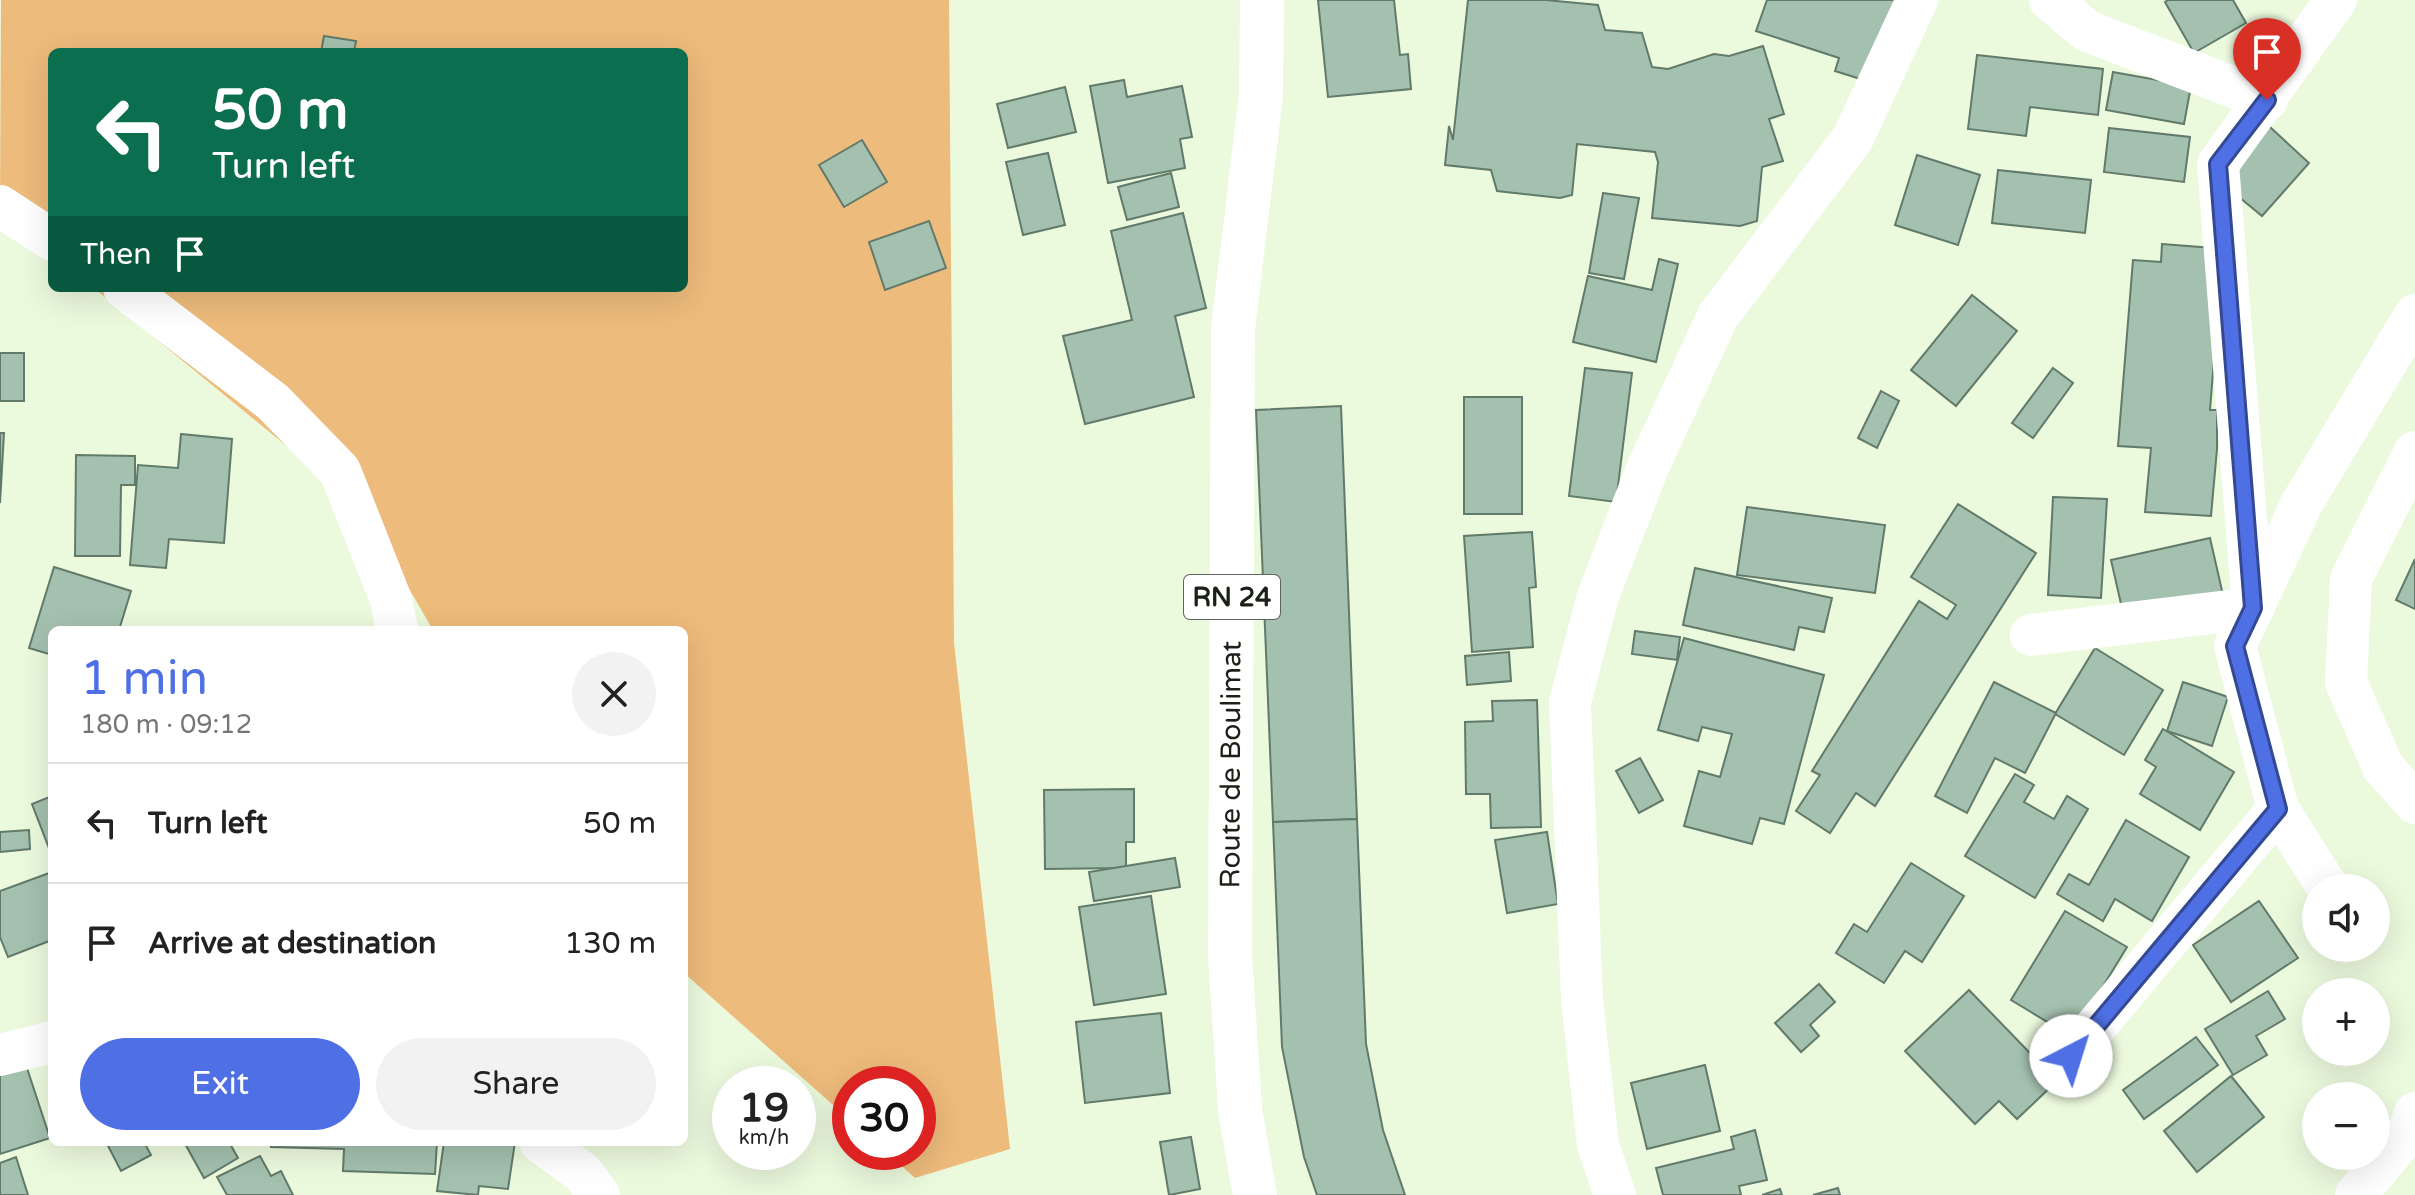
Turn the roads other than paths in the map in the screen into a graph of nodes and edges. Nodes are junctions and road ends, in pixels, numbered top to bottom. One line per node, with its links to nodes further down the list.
1 (1262, 0): 23 (main road, Route de Boulimat / RN 24)
2 (1917, 0): 24 (street)
3 (2050, 0): 5 (street)
4 (2336, 0): 5 (street)
5 (2267, 100): 11 (street)
6 (0, 206): 7 (street)
7 (48, 237)
8 (129, 292): 12 (street)
9 (2415, 315): 11 (street)
10 (2415, 452): 14 (street)
11 (2253, 608): 13 (street); 15 (street)
12 (396, 626)
13 (2031, 635)
14 (2415, 803)
15 (2278, 809): 16 (street); 19 (street)
16 (2319, 874)
17 (48, 1043): 18 (street)
18 (0, 1055)
19 (2071, 1056)
20 (2415, 1113): 25 (street)
21 (544, 1146): 22 (street)
22 (587, 1188)
23 (1255, 1195)
24 (1615, 1195)
25 (2356, 1195)

